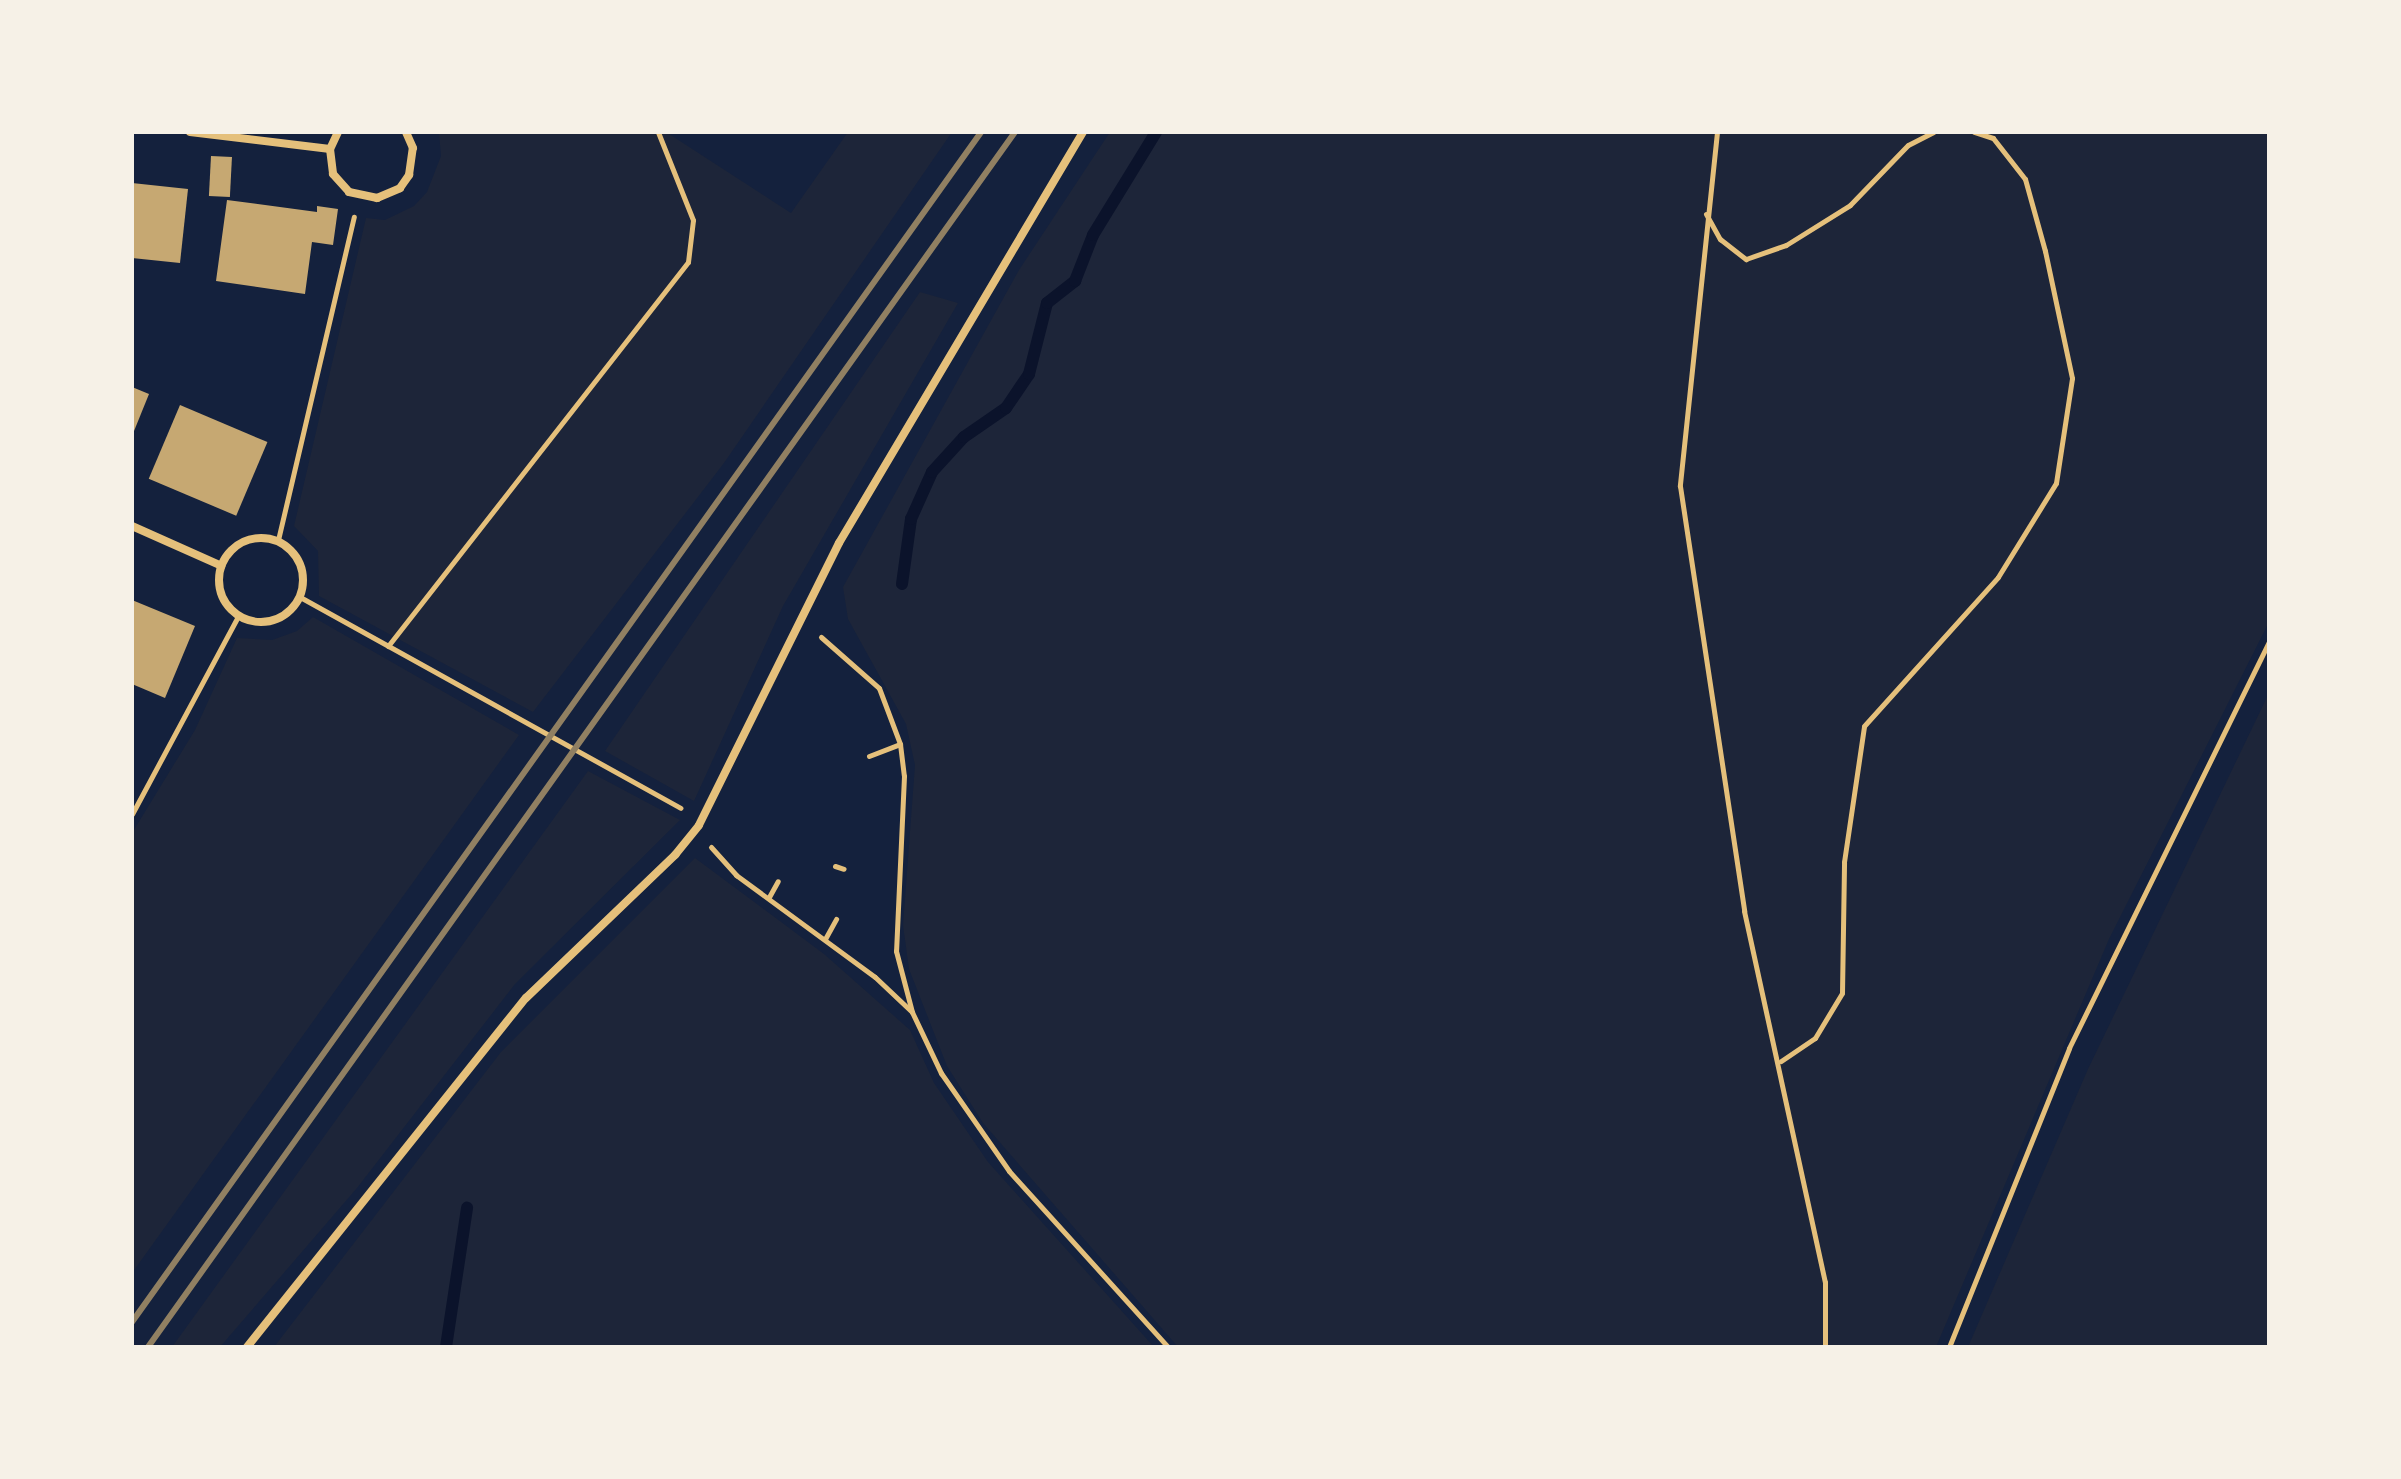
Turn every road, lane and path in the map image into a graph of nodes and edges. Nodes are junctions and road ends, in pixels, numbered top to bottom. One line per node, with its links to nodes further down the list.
1 (190, 132): 9 (street)
2 (338, 132): 9 (street)
3 (406, 132): 10 (street)
4 (658, 132): 19 (path)
5 (1083, 132): 17 (street)
6 (1717, 132): 11 (path)
7 (1933, 132): 11 (path)
8 (1974, 132): 32 (path)
9 (330, 149): 10 (street)
10 (359, 196): 13 (path)
11 (1706, 214): 32 (path)
12 (132, 526): 14 (street)
13 (278, 540): 14 (street); 15 (street)
14 (222, 566): 16 (street)
15 (300, 597): 16 (street); 19 (path)
16 (238, 616): 23 (path)
17 (801, 623): 20 (path); 24 (street)
18 (2269, 641): 38 (path)
19 (388, 646): 22 (path)
20 (900, 744): 21 (path); 31 (path)
21 (869, 756)
22 (666, 799)
23 (132, 814)
24 (699, 825): 28 (path); 33 (street)
25 (835, 866): 26 (path)
26 (844, 869)
27 (778, 881): 28 (path)
28 (769, 897): 30 (path)
29 (836, 919): 30 (path)
30 (825, 939): 31 (path)
31 (912, 1012): 34 (path)
32 (1781, 1061): 37 (path)
33 (247, 1347)
34 (1168, 1347)
35 (1646, 1347): 36 (path)
36 (1687, 1347)
37 (1825, 1347)
38 (1949, 1347)

